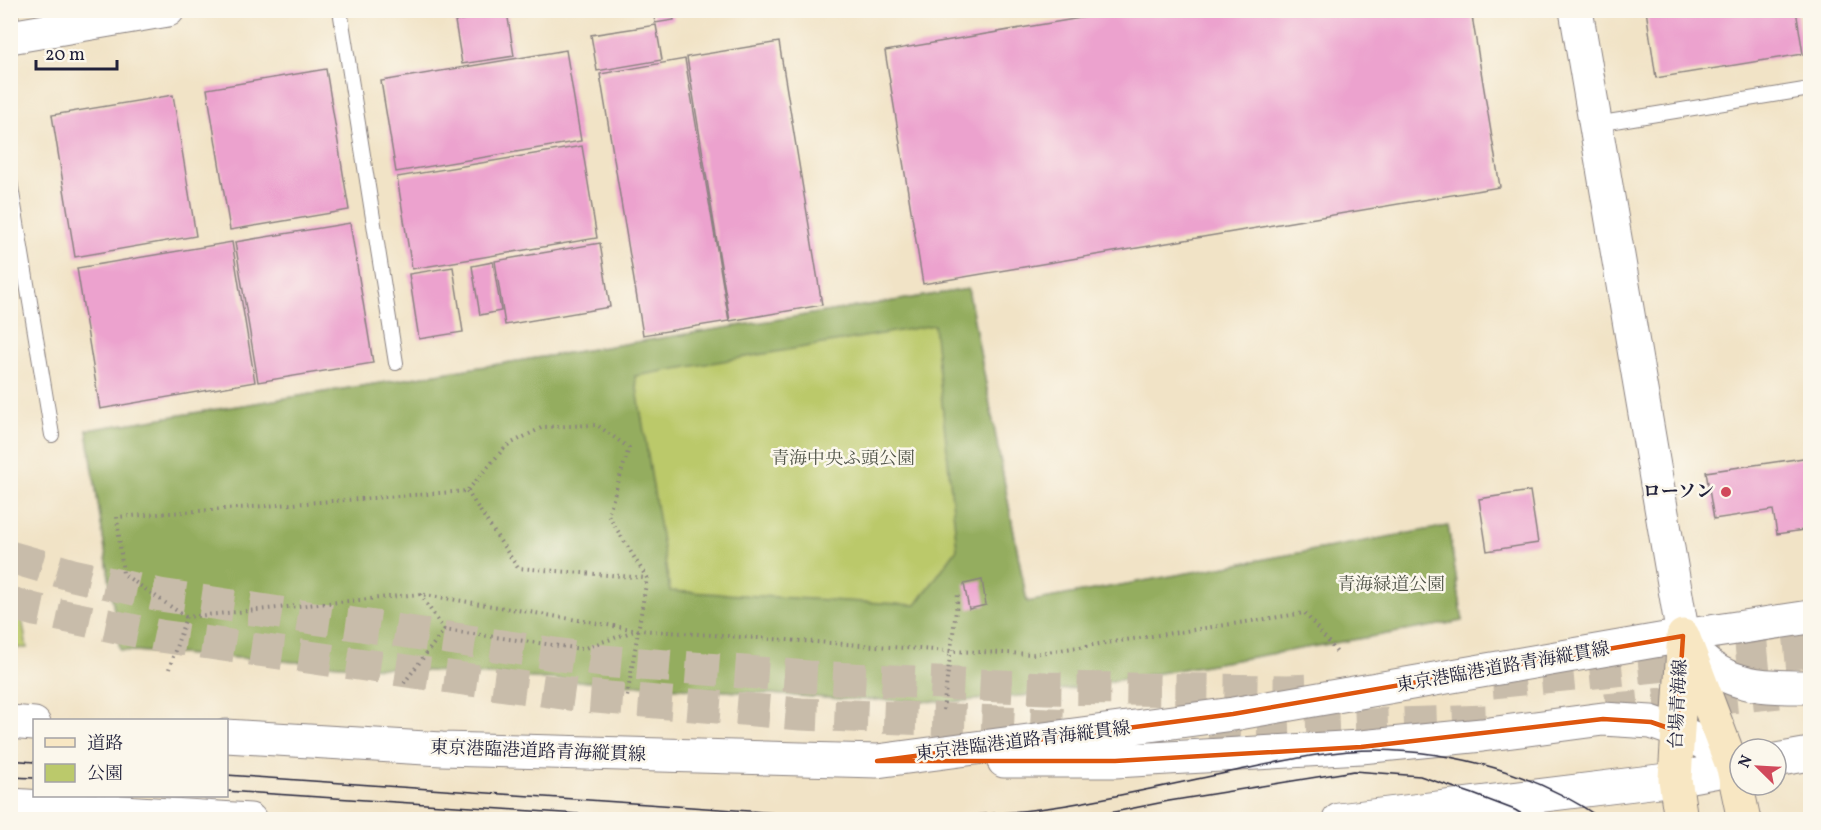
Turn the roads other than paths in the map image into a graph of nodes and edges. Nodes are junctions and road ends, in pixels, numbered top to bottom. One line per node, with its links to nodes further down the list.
1 (168, 10): 4 (street)
2 (340, 10): 8 (lane)
3 (1576, 10): 6 (street)
4 (12, 29)
5 (1810, 89): 6 (lane)
6 (1596, 124): 11 (street)
7 (10, 181): 9 (lane)
8 (396, 363)
9 (52, 435)
10 (1810, 616): 11 (street, 東京港臨港道路青海縦貫線)
11 (1683, 636): 12 (street); 15 (main road, 台場青海線); 17 (main road, 台場青海線); 20 (street, 東京港臨港道路青海縦貫線)
12 (1810, 687)
13 (10, 722): 14 (street)
14 (33, 724)
15 (1677, 731): 20 (street); 21 (street); 23 (main road, 台場青海線)
16 (228, 736): 20 (street, 東京港臨港道路青海縦貫線)
17 (1728, 747)
18 (1810, 754): 19 (street)
19 (1788, 758)
20 (876, 761)
21 (1728, 761)
22 (1728, 769): 23 (street)
23 (1675, 779): 28 (street); 29 (main road, 台場青海線)
24 (1741, 797): 30 (main road, 台場青海線)
25 (10, 805): 26 (street)
26 (155, 816): 27 (street)
27 (250, 819)
28 (1339, 819)
29 (1681, 819)
30 (1744, 819)

